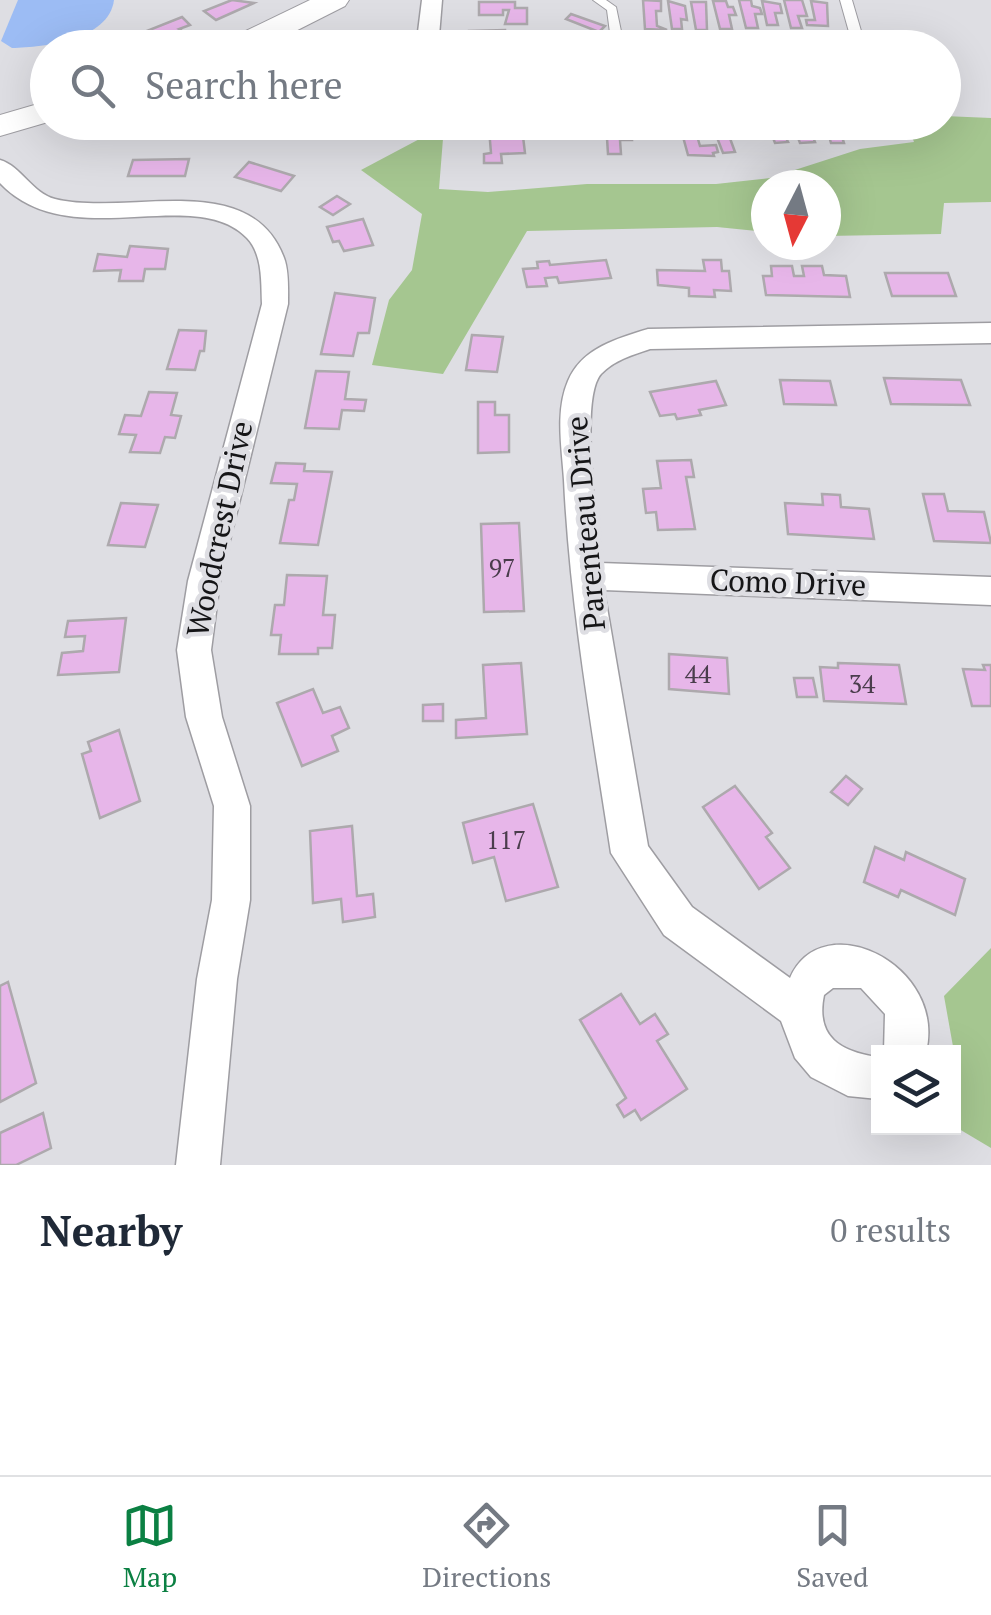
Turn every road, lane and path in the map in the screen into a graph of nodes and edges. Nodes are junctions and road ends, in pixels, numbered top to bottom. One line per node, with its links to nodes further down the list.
1 (334, 0): 5 (main road)
2 (432, 0): 6 (street)
3 (599, 0): 7 (lane)
4 (846, 0): 8 (lane)
5 (273, 30)
6 (430, 30)
7 (616, 30)
8 (855, 30)
9 (30, 117): 10 (main road)
10 (0, 126)
11 (0, 168): 18 (street, Woodcrest Drive)
12 (991, 333): 13 (street, Parenteau Drive)
13 (585, 576): 14 (street, Como Drive); 15 (street, Parenteau Drive)
14 (991, 591)
15 (800, 1010): 16 (street); 17 (street)
16 (907, 1045)
17 (871, 1078)
18 (198, 1165)

